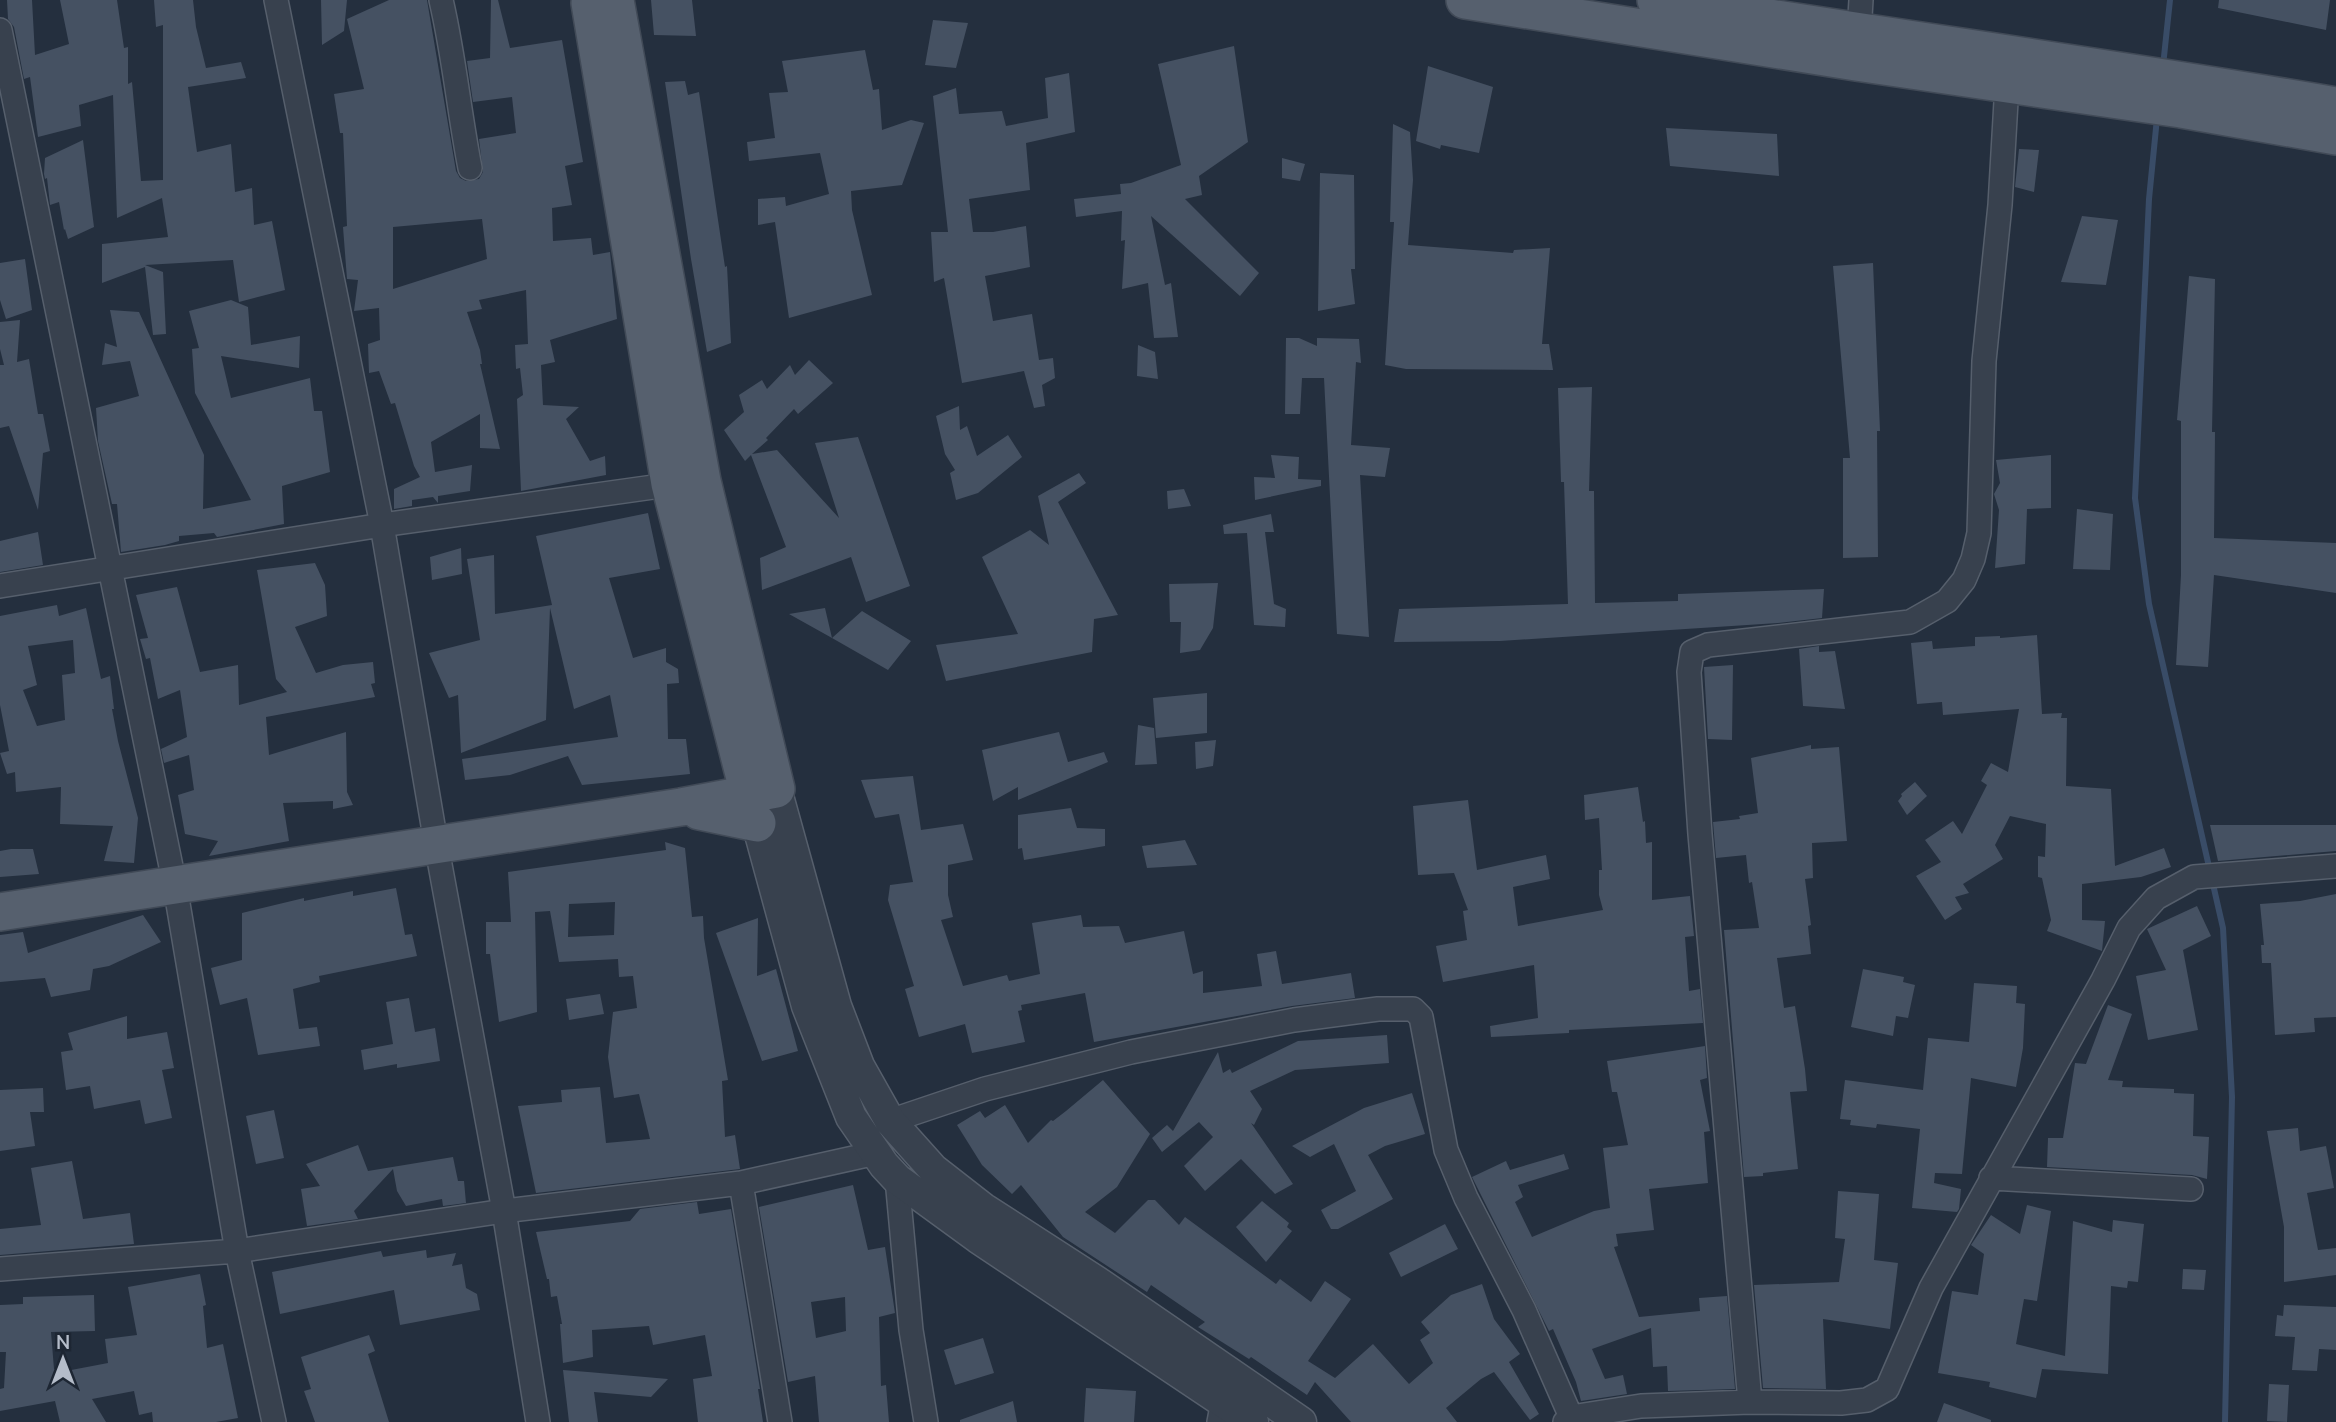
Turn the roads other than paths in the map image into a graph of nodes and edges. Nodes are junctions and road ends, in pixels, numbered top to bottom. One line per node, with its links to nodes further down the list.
1 (276, 0): 16 (street)
2 (441, 0): 14 (street)
3 (590, 0): 15 (main road)
4 (615, 0): 15 (main road)
5 (1465, 0): 9 (main road)
6 (1656, 0): 7 (main road)
7 (1860, 16): 10 (main road)
8 (0, 30): 17 (street)
9 (2007, 84): 10 (main road); 35 (street)
10 (2139, 89): 11 (main road)
11 (2184, 95): 12 (main road); 13 (main road)
12 (2336, 106)
13 (2336, 136)
14 (470, 168)
15 (686, 482): 16 (street); 19 (main road); 20 (main road)
16 (382, 525): 17 (street); 22 (street)
17 (110, 570): 18 (street); 24 (street)
18 (0, 586)
19 (739, 757): 20 (main road); 21 (main road)
20 (761, 802): 21 (main road); 26 (street); 27 (street)
21 (681, 807): 22 (main road)
22 (436, 844): 24 (main road); 32 (street)
23 (2336, 866): 28 (street)
24 (175, 886): 25 (main road); 33 (street)
25 (0, 912)
26 (890, 1121): 37 (street); 43 (street)
27 (876, 1153): 29 (street); 30 (street)
28 (1991, 1178): 31 (street); 35 (street)
29 (897, 1179): 36 (street); 41 (street)
30 (741, 1183): 32 (street); 40 (street)
31 (2191, 1189)
32 (504, 1211): 33 (street); 39 (street)
33 (237, 1251): 34 (street); 38 (street)
34 (0, 1269)
35 (1750, 1402): 37 (street)
36 (1221, 1412): 42 (street)
37 (1568, 1420)
38 (274, 1422)
39 (538, 1422)
40 (780, 1422)
41 (926, 1422)
42 (1254, 1422)
43 (1301, 1422)

